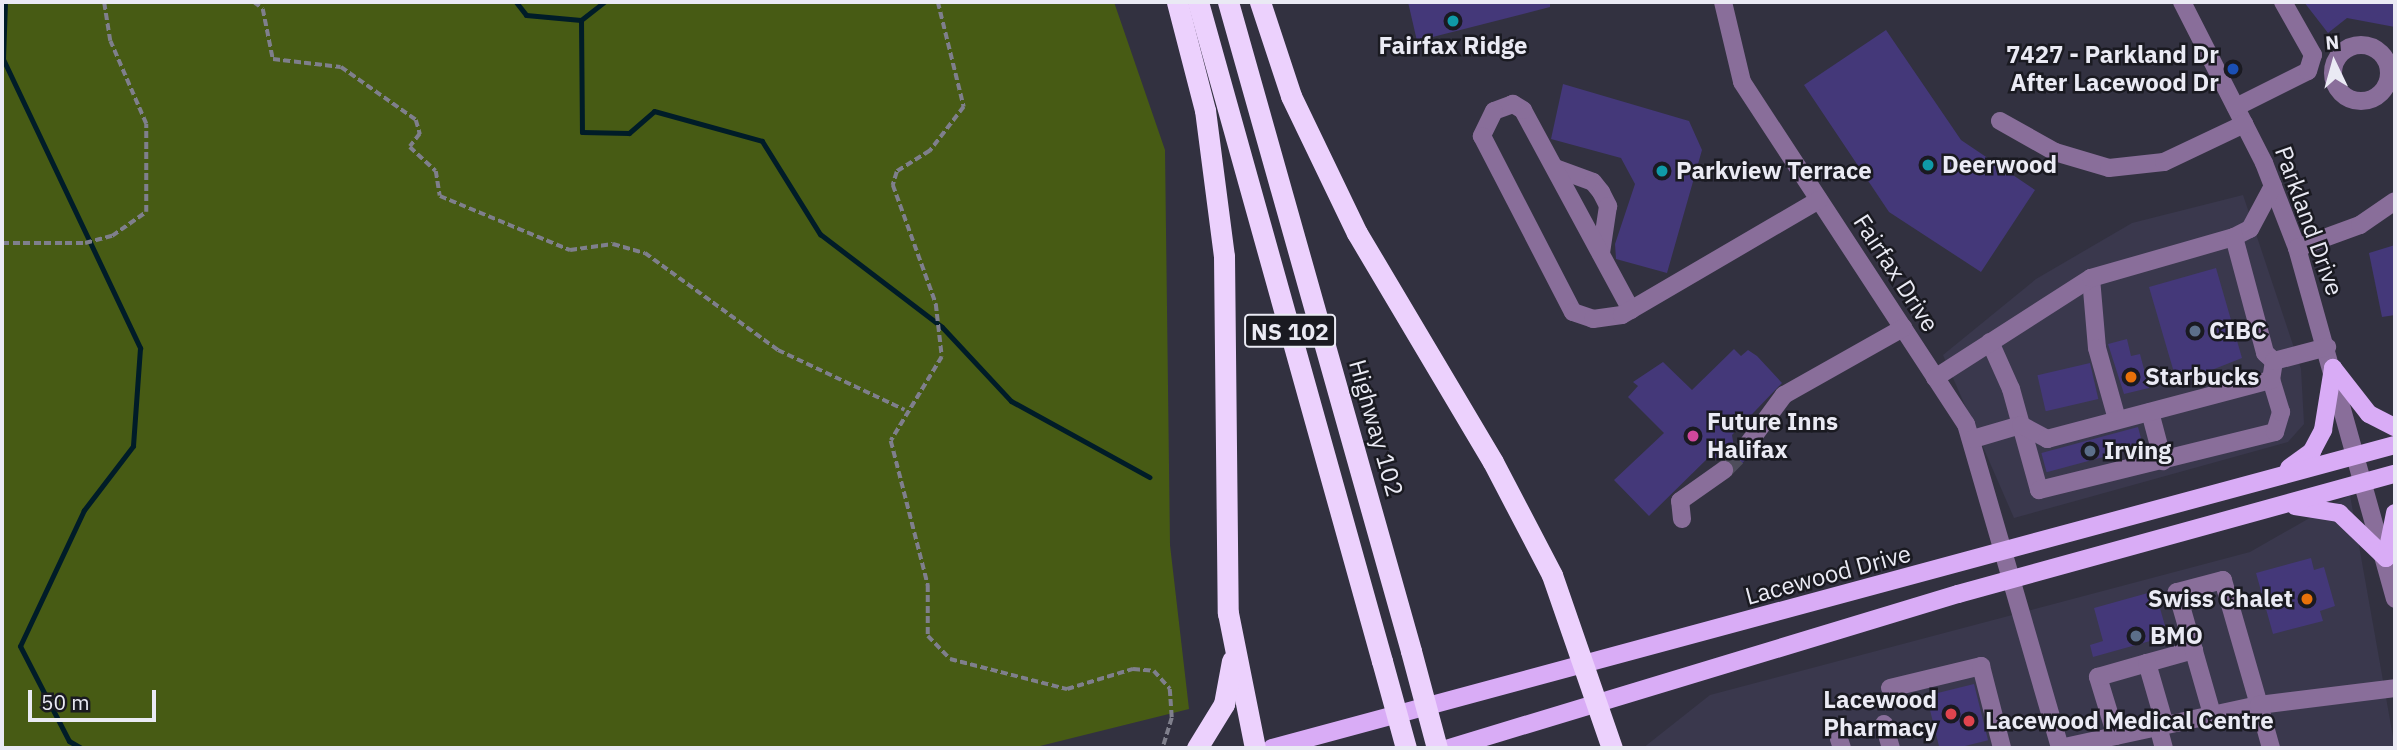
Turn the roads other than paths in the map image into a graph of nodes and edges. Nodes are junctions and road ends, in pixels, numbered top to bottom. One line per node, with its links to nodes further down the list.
1 (1177, 2): 48 (highway)
2 (1198, 2): 63 (highway, NS 102, bridge)
3 (1228, 2): 64 (highway, Highway 102 / NS 102, bridge)
4 (1260, 2): 51 (highway)
5 (1723, 2): 15 (street, Fairfax Drive)
6 (2182, 2): 10 (street, Parkland Drive)
7 (2283, 2): 8 (street)
8 (2311, 62): 9 (street); 10 (street)
9 (2333, 66)
10 (2236, 107): 12 (street, Parkland Drive)
11 (2000, 121): 12 (street)
12 (2244, 124): 14 (street, Parkland Drive)
13 (1555, 168): 19 (street); 19 (street); 21 (street)
14 (2273, 186): 17 (street); 18 (street, Parkland Drive)
15 (1819, 200): 21 (street); 22 (street, Fairfax Drive)
16 (2395, 201): 18 (street)
17 (2234, 237): 20 (street); 25 (street)
18 (2297, 248): 24 (street, Parkland Drive)
19 (1601, 253): 21 (street)
20 (2091, 278): 23 (street); 30 (street)
21 (1631, 310)
22 (1902, 328): 27 (street, Fairfax Drive); 35 (street)
23 (1990, 342): 27 (street); 31 (street)
24 (2327, 347): 25 (street); 26 (street, Parkland Drive)
25 (2274, 361): 28 (street)
26 (2333, 368): 32 (main road); 37 (street, Parkland Drive); 40 (main road)
27 (1936, 378): 33 (street, Fairfax Drive)
28 (2271, 380): 29 (street); 36 (street)
29 (2150, 412): 30 (street); 36 (street)
30 (2117, 419): 31 (street)
31 (2021, 425): 33 (street); 36 (street)
32 (2395, 427)
33 (1973, 439): 44 (street, Fairfax Drive)
34 (2395, 445): 37 (main road, Lacewood Drive)
35 (1745, 448)
36 (2164, 461)
37 (2361, 469): 39 (main road, Lacewood Drive); 40 (main road, Lacewood Drive); 41 (main road, Lacewood Drive); 45 (street, Parkland Drive)
38 (1724, 470): 43 (street)
39 (2395, 474)
40 (2276, 476): 44 (main road, Lacewood Drive)
41 (2277, 505): 45 (main road); 46 (main road, Lacewood Drive)
42 (2395, 513): 45 (main road)
43 (1682, 519)
44 (2006, 552): 46 (street, Fairfax Drive); 51 (main road, Lacewood Drive)
45 (2386, 558): 47 (street, Parkland Drive)
46 (2013, 580): 54 (main road, Lacewood Drive); 69 (street, Fairfax Drive)
47 (2395, 599)
48 (1234, 649): 60 (highway); 61 (highway)
49 (2194, 650): 50 (street); 55 (street); 56 (street)
50 (2147, 663): 58 (street); 59 (street)
51 (1586, 664): 54 (highway); 62 (main road, Lacewood Drive)
52 (1889, 688): 68 (street)
53 (2395, 688): 55 (street)
54 (1599, 704): 65 (main road, Lacewood Drive); 66 (highway)
55 (2259, 705): 56 (street); 71 (street)
56 (2212, 714): 58 (street)
57 (1884, 724): 67 (street)
58 (2162, 726): 59 (street); 70 (street)
59 (2116, 736): 69 (street)
60 (1197, 748)
61 (1255, 748)
62 (1272, 748)
63 (1406, 748)
64 (1437, 748)
65 (1449, 748)
66 (1612, 748)
67 (1891, 748)
68 (2002, 748)
69 (2060, 748)
70 (2164, 748)
71 (2271, 748)

